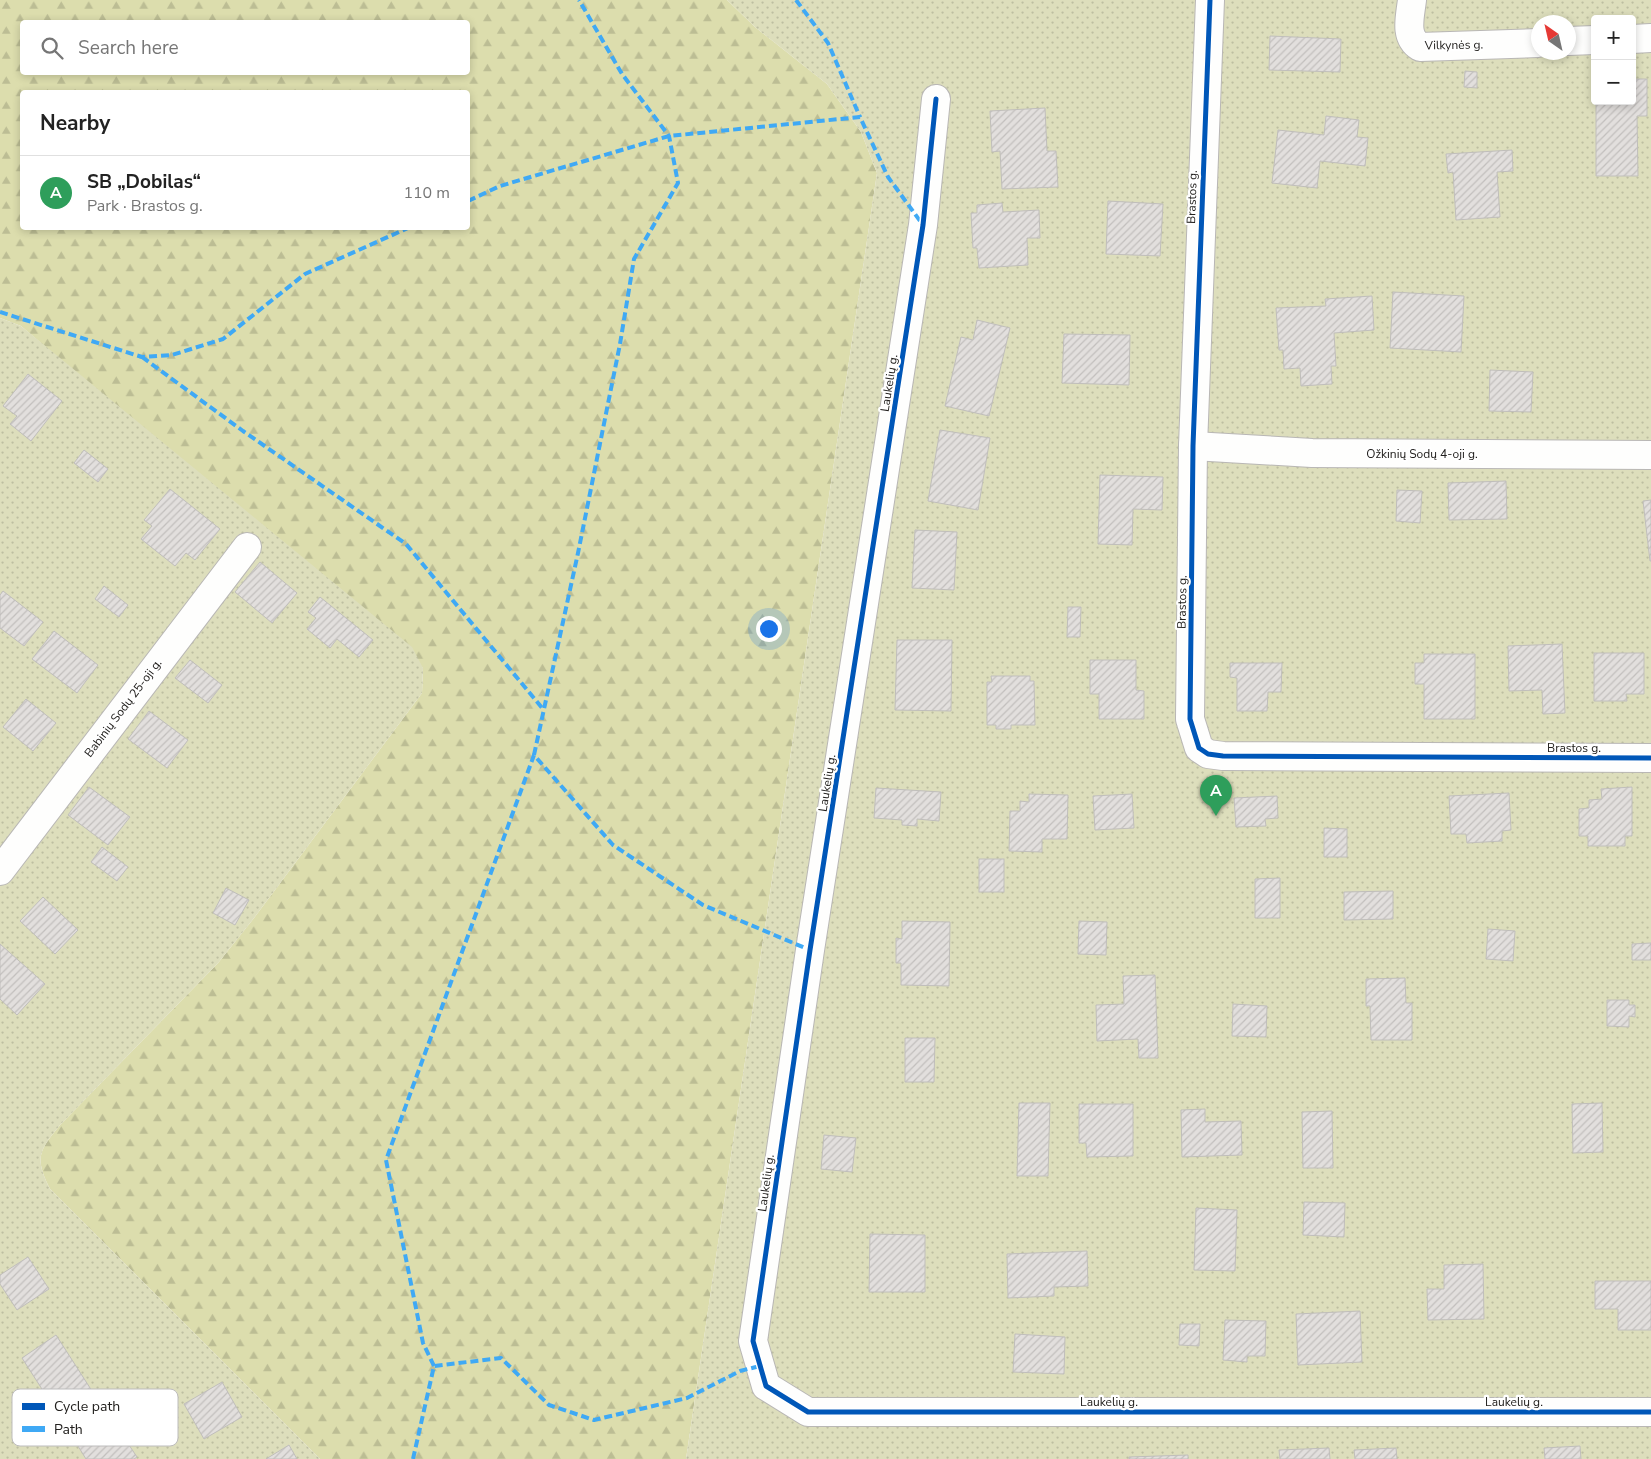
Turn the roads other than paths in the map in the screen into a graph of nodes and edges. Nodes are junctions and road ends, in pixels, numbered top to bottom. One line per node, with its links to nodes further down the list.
1 (1210, 0): 9 (street, Brastos g.)
2 (1412, 0): 7 (street, Vilkynės g.)
3 (1651, 38): 4 (street)
4 (1636, 39)
5 (1591, 40): 6 (street)
6 (1576, 41)
7 (1531, 43)
8 (936, 99): 14 (street, Laukelių g.)
9 (1193, 446): 10 (street, Ožkinių Sodų 4-oji g.); 12 (street, Brastos g.)
10 (1651, 455)
11 (247, 547): 13 (street, Babinių Sodų 25-oji g.)
12 (1651, 758)
13 (0, 870)
14 (1651, 1412)

